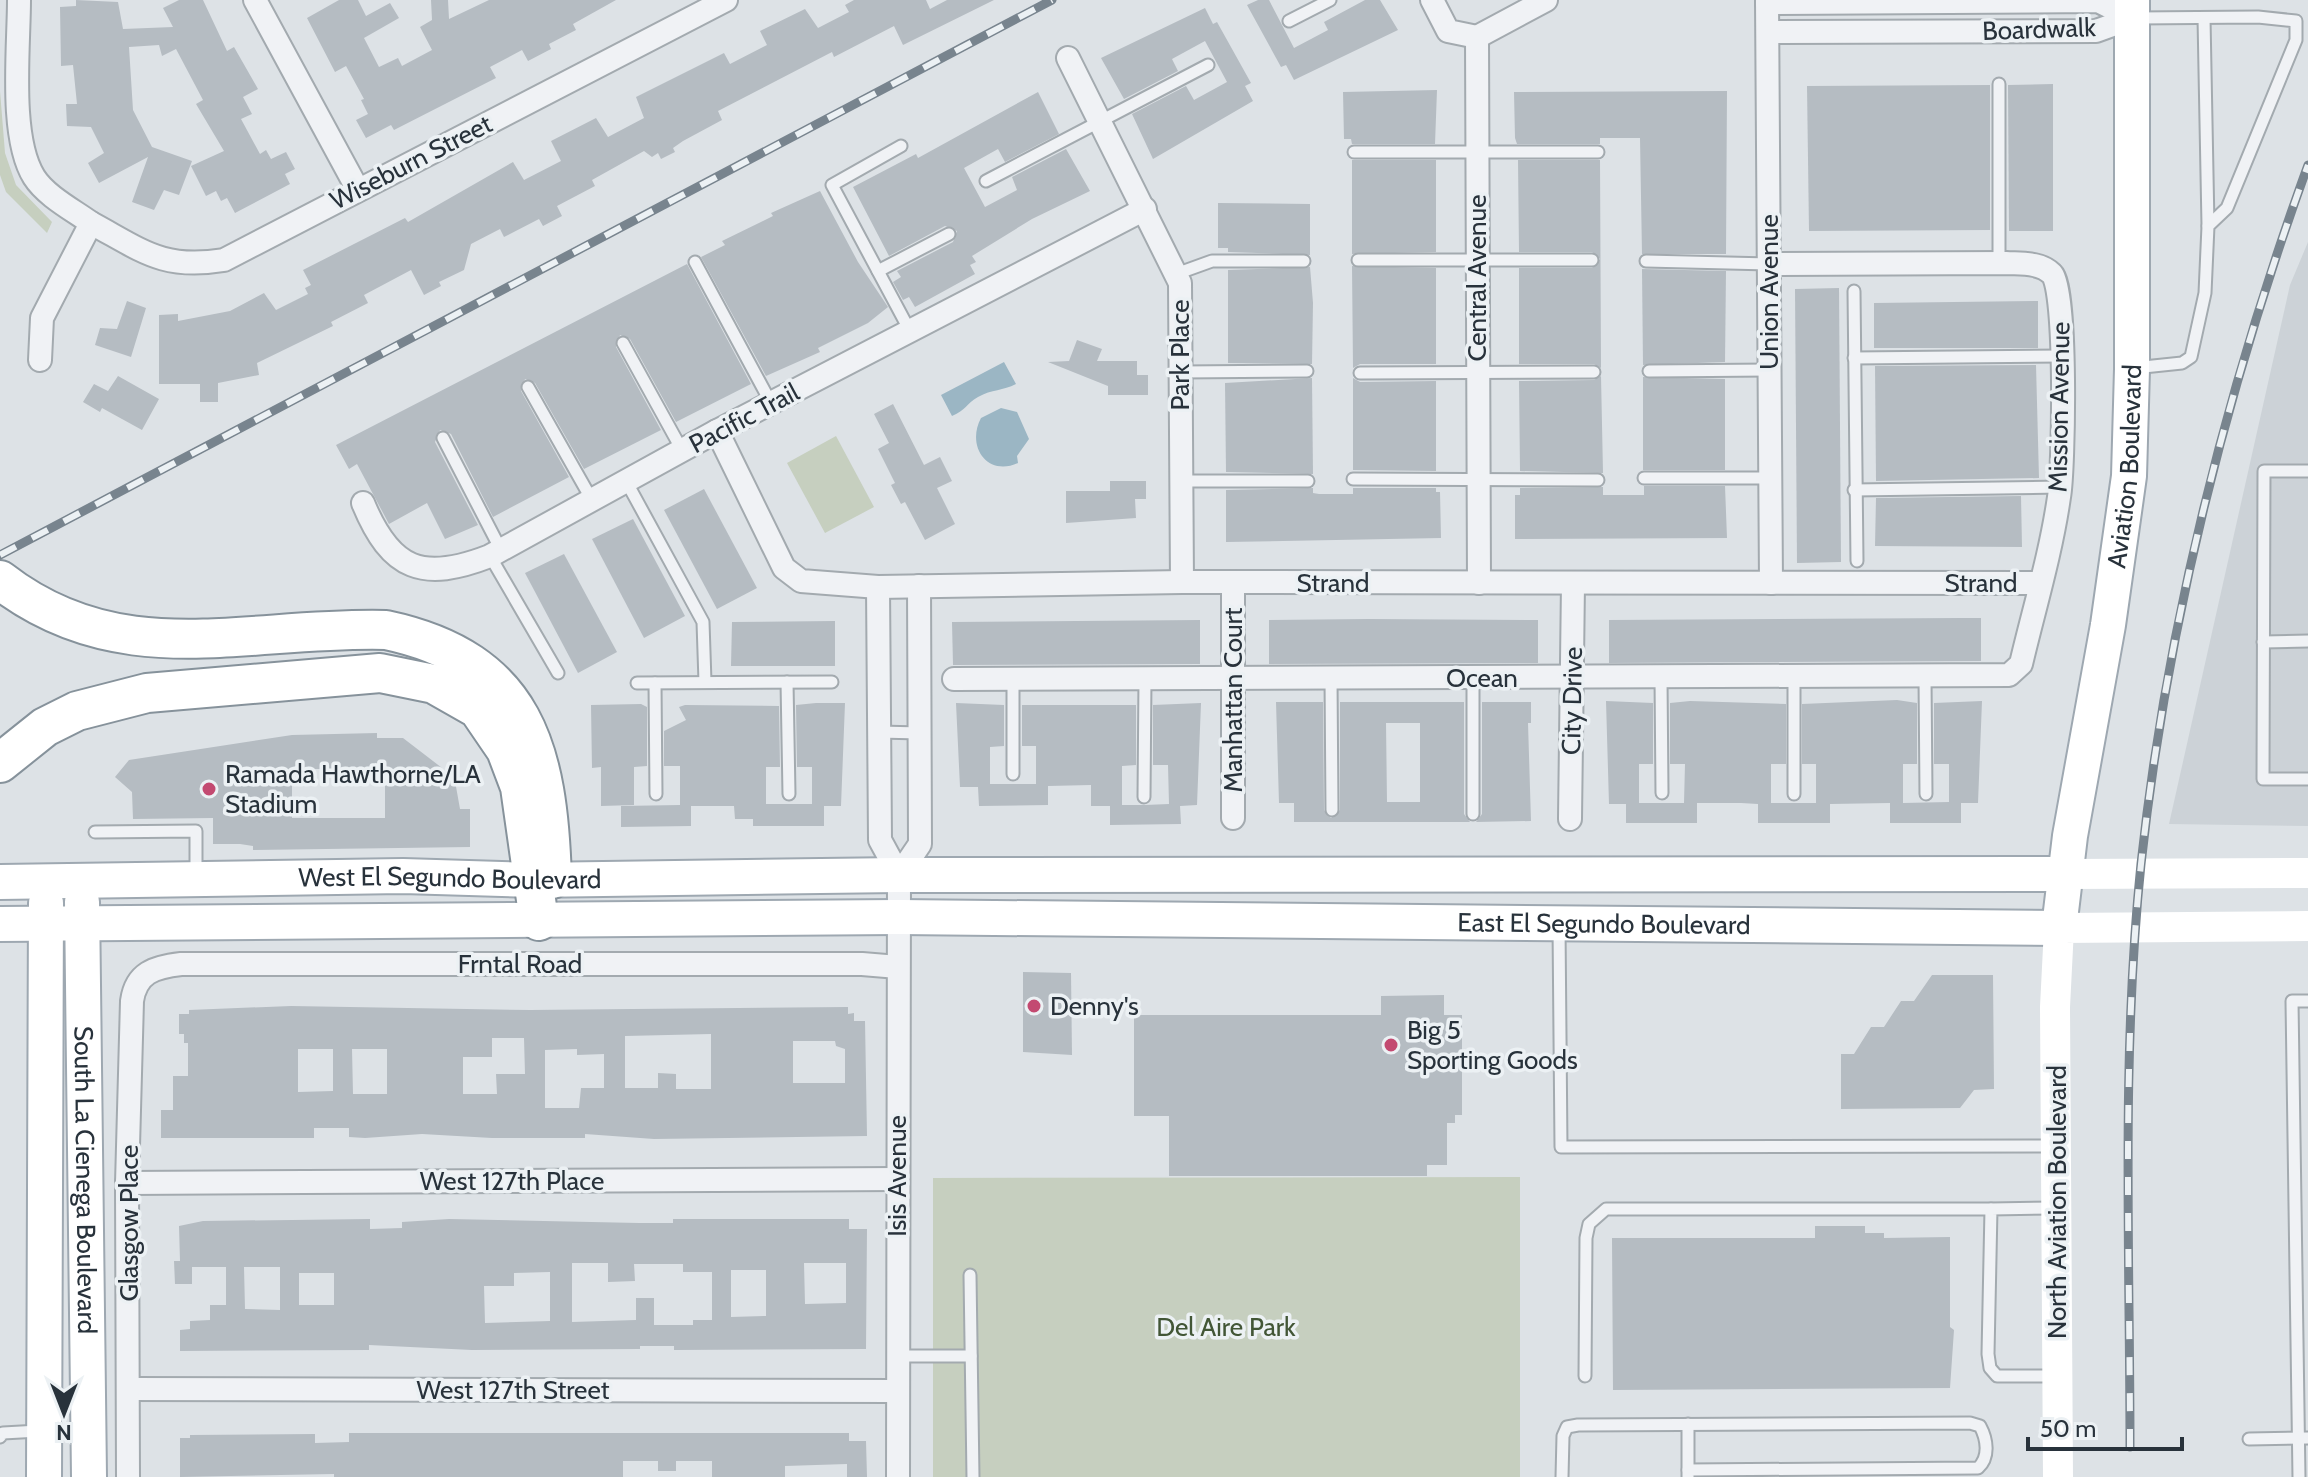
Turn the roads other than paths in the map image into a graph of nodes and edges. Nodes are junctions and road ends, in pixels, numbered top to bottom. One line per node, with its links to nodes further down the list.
1 (19, 0): 26 (street)
2 (255, 0): 24 (street)
3 (726, 0): 24 (street, Wiseburn Street)
4 (1330, 0): 11 (lane)
5 (1432, 0): 14 (street)
6 (1546, 0): 14 (street)
7 (1767, 1): 8 (street, Boardwalk); 13 (street, Union Avenue)
8 (1938, 1): 9 (street, Boardwalk); 12 (lane)
9 (2132, 9): 10 (lane); 12 (street, Boardwalk); 45 (main road, Aviation Boulevard)
10 (2204, 18): 27 (lane); 27 (lane)
11 (1289, 21)
12 (1938, 31): 13 (street, Boardwalk)
13 (1768, 32): 36 (street, Union Avenue)
14 (1477, 37): 21 (street, Central Avenue)
15 (1068, 58): 18 (street, Park Place)
16 (1208, 65): 18 (lane)
17 (1999, 84): 35 (lane)
18 (1102, 124): 23 (lane); 25 (street, Park Place)
19 (901, 146): 37 (lane)
20 (1354, 152): 21 (lane)
21 (1477, 152): 22 (lane); 30 (street, Central Avenue)
22 (1598, 152)
23 (986, 181)
24 (358, 190): 26 (street, Wiseburn Street)
25 (1145, 209): 38 (street, Park Place); 40 (street, Pacific Trail)
26 (91, 223): 44 (street)
27 (2208, 226): 45 (lane)
28 (949, 234): 37 (lane)
29 (1358, 260): 30 (lane)
30 (1477, 260): 31 (lane); 52 (street, Central Avenue)
31 (1592, 260)
32 (1304, 261): 38 (lane)
33 (1646, 261): 36 (lane)
34 (695, 262): 54 (lane)
35 (1999, 263): 36 (street); 42 (street, Mission Avenue)
36 (1769, 264): 46 (street, Union Avenue)
37 (878, 271): 40 (lane)
38 (1176, 274): 49 (street, Park Place)
39 (1854, 291): 43 (lane)
40 (910, 331): 54 (street, Pacific Trail)
41 (623, 343): 57 (lane)
42 (2062, 356): 43 (lane); 67 (street, Mission Avenue)
43 (1854, 358): 68 (lane)
44 (40, 360)
45 (2132, 369): 118 (main road, Aviation Boulevard)
46 (1770, 370): 48 (lane); 60 (street, Union Avenue)
47 (1307, 371): 49 (lane)
48 (1649, 371)
49 (1181, 372): 65 (street, Park Place)
50 (1594, 372): 52 (lane)
51 (1360, 373): 52 (lane)
52 (1478, 373): 62 (street, Central Avenue)
53 (528, 387): 69 (lane)
54 (771, 403): 55 (street, Pacific Trail)
55 (717, 431): 57 (street, Pacific Trail); 81 (street, Strand)
56 (443, 438): 71 (lane)
57 (682, 450): 64 (street, Pacific Trail)
58 (2308, 471): 83 (lane)
59 (1644, 478): 60 (lane)
60 (1770, 478): 78 (street, Union Avenue)
61 (1353, 479): 62 (lane)
62 (1478, 480): 63 (lane); 76 (street, Central Avenue)
63 (1598, 480)
64 (626, 481): 69 (street, Pacific Trail); 96 (lane)
65 (1181, 481): 66 (lane); 74 (street, Park Place)
66 (1308, 481)
67 (2060, 487): 68 (lane); 79 (street, Mission Avenue)
68 (1854, 490): 72 (lane)
69 (592, 500): 71 (street, Pacific Trail)
70 (363, 503): 71 (street, Pacific Trail)
71 (496, 553): 84 (lane)
72 (1857, 561)
73 (0, 580): 121 (highway)
74 (1182, 582): 75 (street, Strand); 80 (street, Strand)
75 (1233, 582): 76 (street, Strand); 95 (street, Manhattan Court)
76 (1479, 583): 77 (street, Strand)
77 (1573, 583): 78 (street, Strand); 88 (street, City Drive)
78 (1771, 583): 79 (street, Strand)
79 (2040, 583): 85 (street, Mission Avenue)
80 (919, 586): 81 (street, Strand); 102 (street)
81 (878, 587): 101 (street, Isis Avenue)
82 (2308, 641): 83 (lane)
83 (2263, 642): 105 (lane)
84 (558, 673)
85 (2009, 675): 91 (street, Ocean)
86 (1331, 678): 87 (street, Ocean); 95 (street, Ocean); 112 (lane)
87 (1473, 678): 88 (street, Ocean); 113 (lane)
88 (1572, 678): 89 (street, Ocean); 115 (street, City Drive)
89 (1661, 678): 90 (street, Ocean); 106 (lane)
90 (1794, 678): 91 (street, Ocean); 109 (lane)
91 (1925, 678): 110 (lane)
92 (954, 679): 93 (street, Ocean)
93 (1013, 679): 94 (street, Ocean); 104 (lane)
94 (1145, 679): 95 (street, Ocean); 111 (lane)
95 (1233, 679): 114 (street, Manhattan Court)
96 (705, 682): 97 (lane); 100 (lane)
97 (787, 682): 98 (lane); 108 (lane)
98 (832, 682)
99 (637, 683): 100 (lane)
100 (655, 683): 107 (lane)
101 (879, 732): 102 (lane); 119 (street, Isis Avenue)
102 (920, 733): 119 (street)
103 (0, 763): 121 (highway)
104 (1013, 774)
105 (2308, 779)
106 (1662, 793)
107 (656, 794)
108 (789, 794)
109 (1794, 794)
110 (1926, 794)
111 (1144, 797)
112 (1332, 810)
113 (1473, 814)
114 (1233, 818)
115 (1570, 819)
116 (95, 832): 122 (lane)
117 (2308, 873): 118 (main road, East El Segundo Boulevard)
118 (2065, 874): 119 (main road, East El Segundo Boulevard); 134 (main road, Aviation Boulevard)
119 (899, 875): 121 (main road, West El Segundo Boulevard); 126 (street, Isis Avenue)
120 (403, 876): 121 (main road, West El Segundo Boulevard); 122 (main road, West El Segundo Boulevard); 130 (main road)
121 (542, 879): 127 (highway)
122 (196, 880): 125 (main road, West El Segundo Boulevard)
123 (0, 882): 124 (main road, West El Segundo Boulevard)
124 (45, 882): 125 (main road, West El Segundo Boulevard); 128 (main road, South La Cienega Boulevard)
125 (82, 882): 129 (main road, South La Cienega Boulevard)
126 (899, 917): 127 (main road, West El Segundo Boulevard); 131 (main road, East El Segundo Boulevard); 135 (street, Isis Avenue)
127 (539, 921): 130 (main road, West El Segundo Boulevard)
128 (46, 923): 129 (main road, West El Segundo Boulevard); 132 (main road, West El Segundo Boulevard); 151 (main road, South La Cienega Boulevard)
129 (81, 923): 130 (main road, West El Segundo Boulevard); 157 (main road, South La Cienega Boulevard)
130 (296, 923)
131 (1559, 923): 134 (main road, East El Segundo Boulevard); 138 (lane)
132 (0, 924)
133 (2308, 926): 134 (main road, East El Segundo Boulevard)
134 (2059, 928): 138 (main road, North Aviation Boulevard)
135 (898, 967): 136 (street, Frntal Road); 139 (street, Isis Avenue)
136 (145, 973): 140 (street, Glasgow Place)
137 (2308, 1001): 153 (lane)
138 (2056, 1146): 141 (main road, North Aviation Boulevard)
139 (898, 1179): 140 (street, West 127th Place); 144 (street, Isis Avenue)
140 (127, 1183): 148 (street, Glasgow Place)
141 (2056, 1208): 142 (lane); 147 (main road, North Aviation Boulevard)
142 (1991, 1209): 146 (lane); 147 (lane)
143 (970, 1275): 145 (lane)
144 (896, 1356): 145 (lane); 149 (street, Isis Avenue)
145 (971, 1356): 160 (lane)
146 (1585, 1376)
147 (2058, 1376): 162 (main road, North Aviation Boulevard)
148 (129, 1389): 149 (street, West 127th Street); 158 (street, Glasgow Place)
149 (896, 1391): 159 (street, Isis Avenue)
150 (1688, 1424): 155 (lane); 155 (lane); 161 (lane)
151 (44, 1431): 152 (lane); 156 (main road, South La Cienega Boulevard)
152 (0, 1437)
153 (2303, 1438): 154 (lane); 163 (lane)
154 (2249, 1439)
155 (1688, 1474)
156 (44, 1477)
157 (89, 1477)
158 (128, 1477)
159 (898, 1477)
160 (973, 1477)
161 (1562, 1477)
162 (2058, 1477)
163 (2299, 1477)

